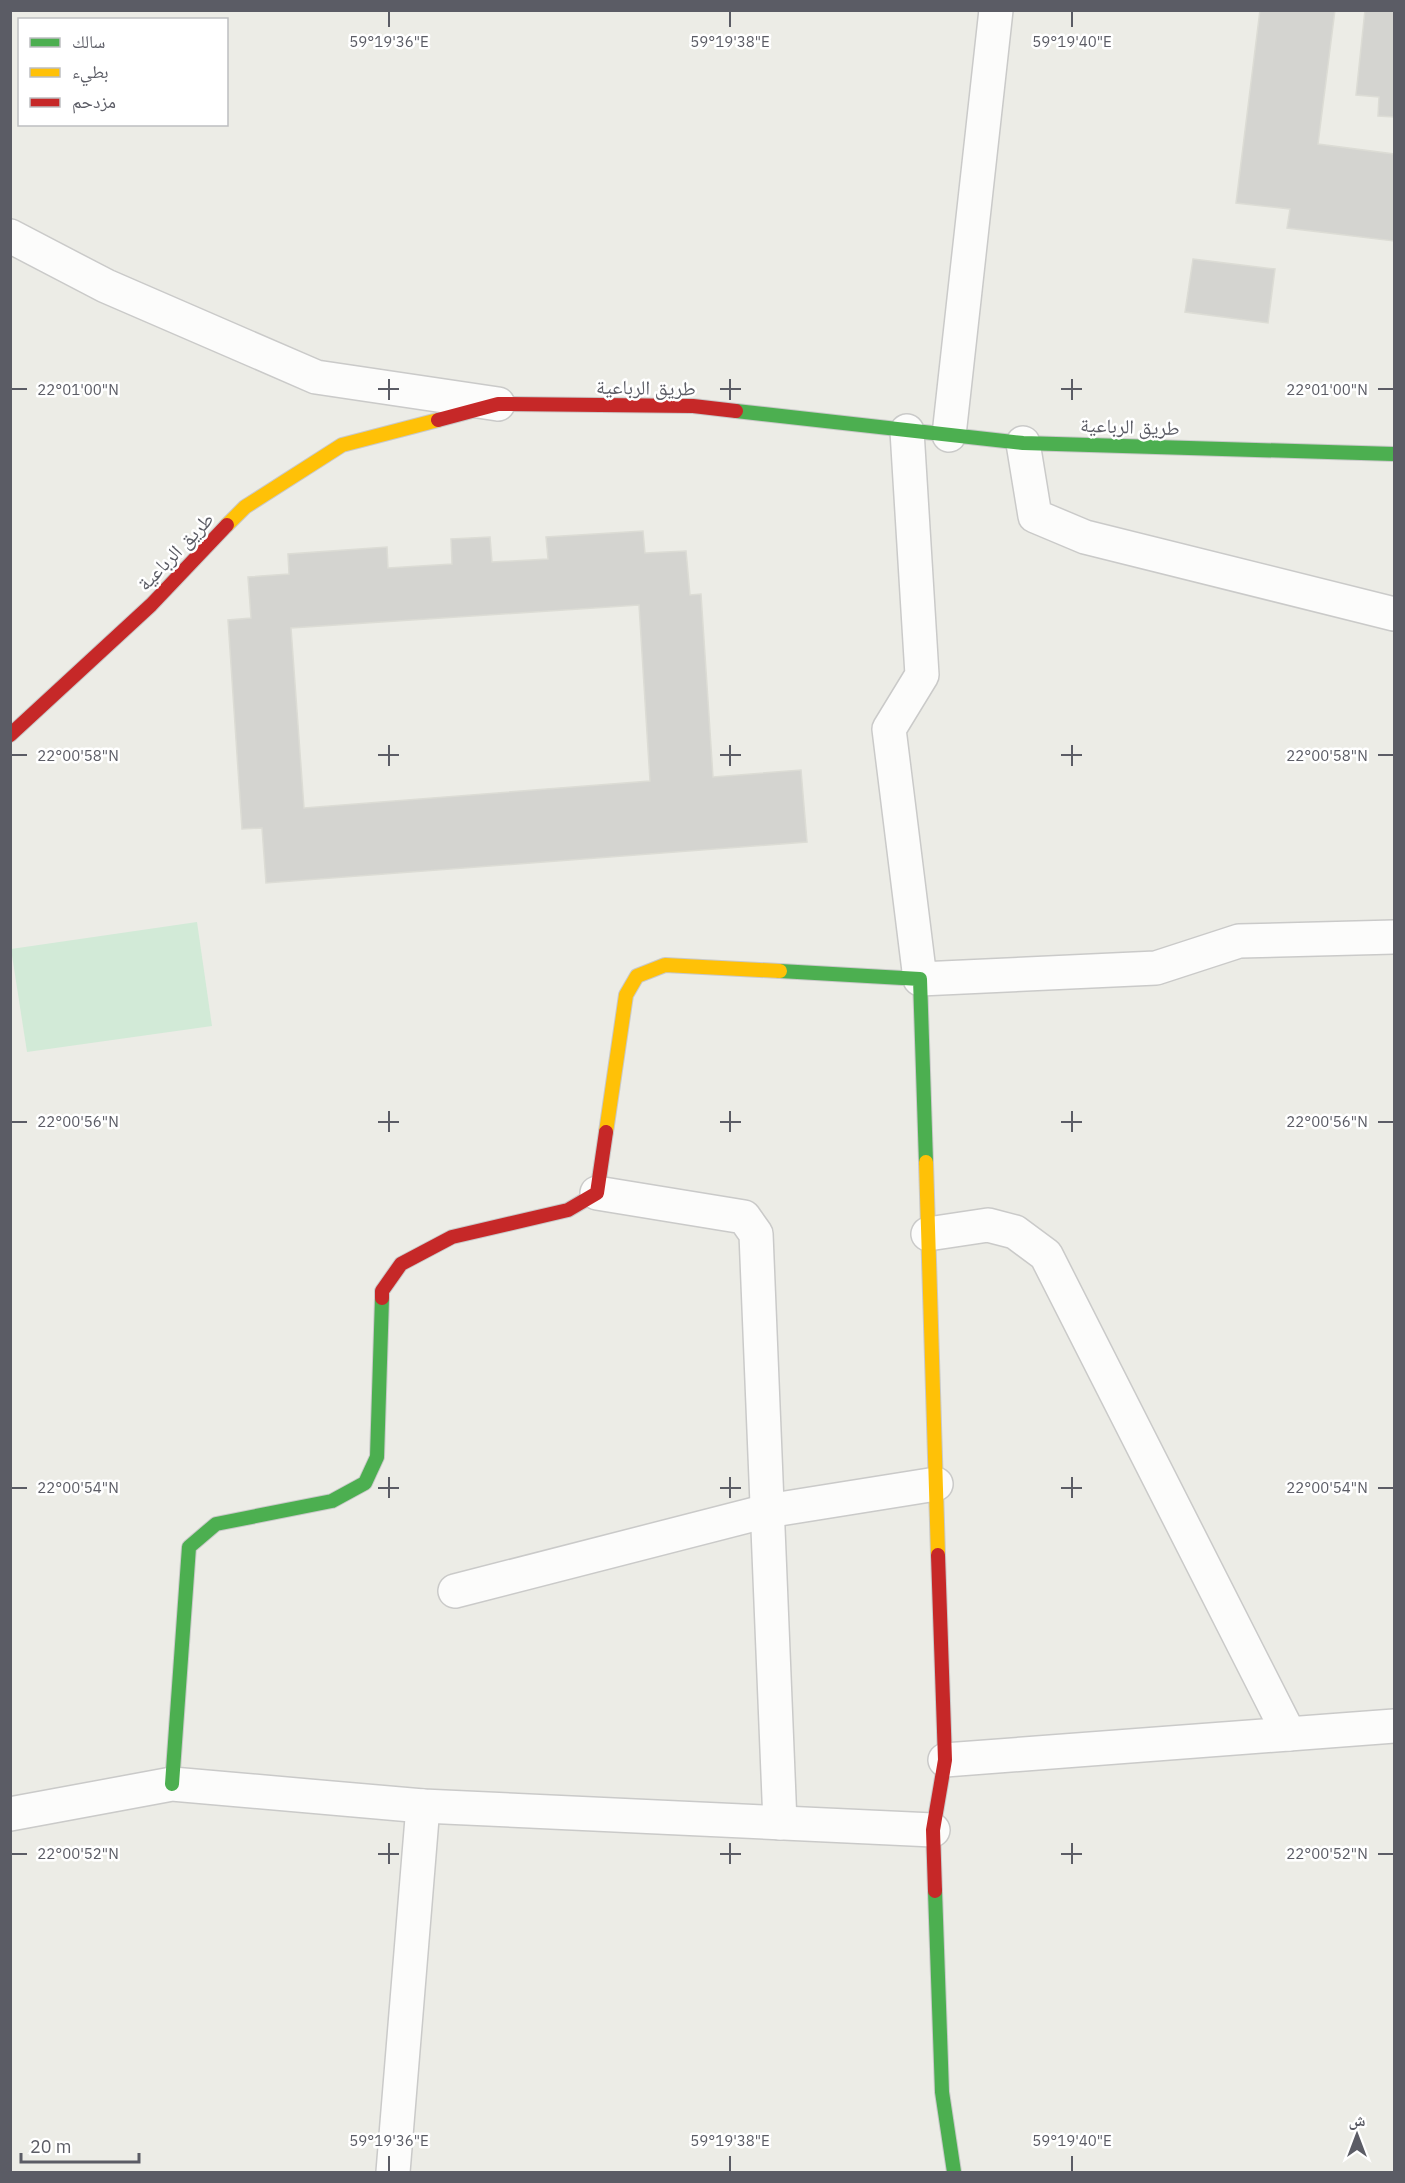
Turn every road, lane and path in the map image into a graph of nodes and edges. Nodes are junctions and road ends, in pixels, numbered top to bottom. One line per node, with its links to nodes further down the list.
1 (996, 10): 5 (street)
2 (10, 236): 3 (street)
3 (498, 404): 4 (street, طريق الرباعية); 9 (street, طريق الرباعية)
4 (907, 431): 5 (street, طريق الرباعية); 11 (street)
5 (949, 435): 6 (street, طريق الرباعية)
6 (1023, 442): 7 (street, طريق الرباعية); 8 (street)
7 (1395, 454)
8 (1395, 614)
9 (10, 735)
10 (1395, 937): 11 (street)
11 (920, 979): 12 (street); 13 (street)
12 (597, 1193): 15 (street); 20 (street)
13 (928, 1234): 14 (street); 18 (street)
14 (936, 1484): 15 (street); 19 (street)
15 (767, 1511): 16 (street); 23 (street)
16 (455, 1591)
17 (1395, 1726): 18 (street)
18 (1289, 1734): 19 (street)
19 (945, 1760): 24 (street)
20 (172, 1784): 21 (street); 22 (street)
21 (423, 1806): 23 (street); 25 (street)
22 (10, 1814)
23 (780, 1823): 24 (street)
24 (933, 1830): 26 (street)
25 (393, 2172)
26 (954, 2172)

